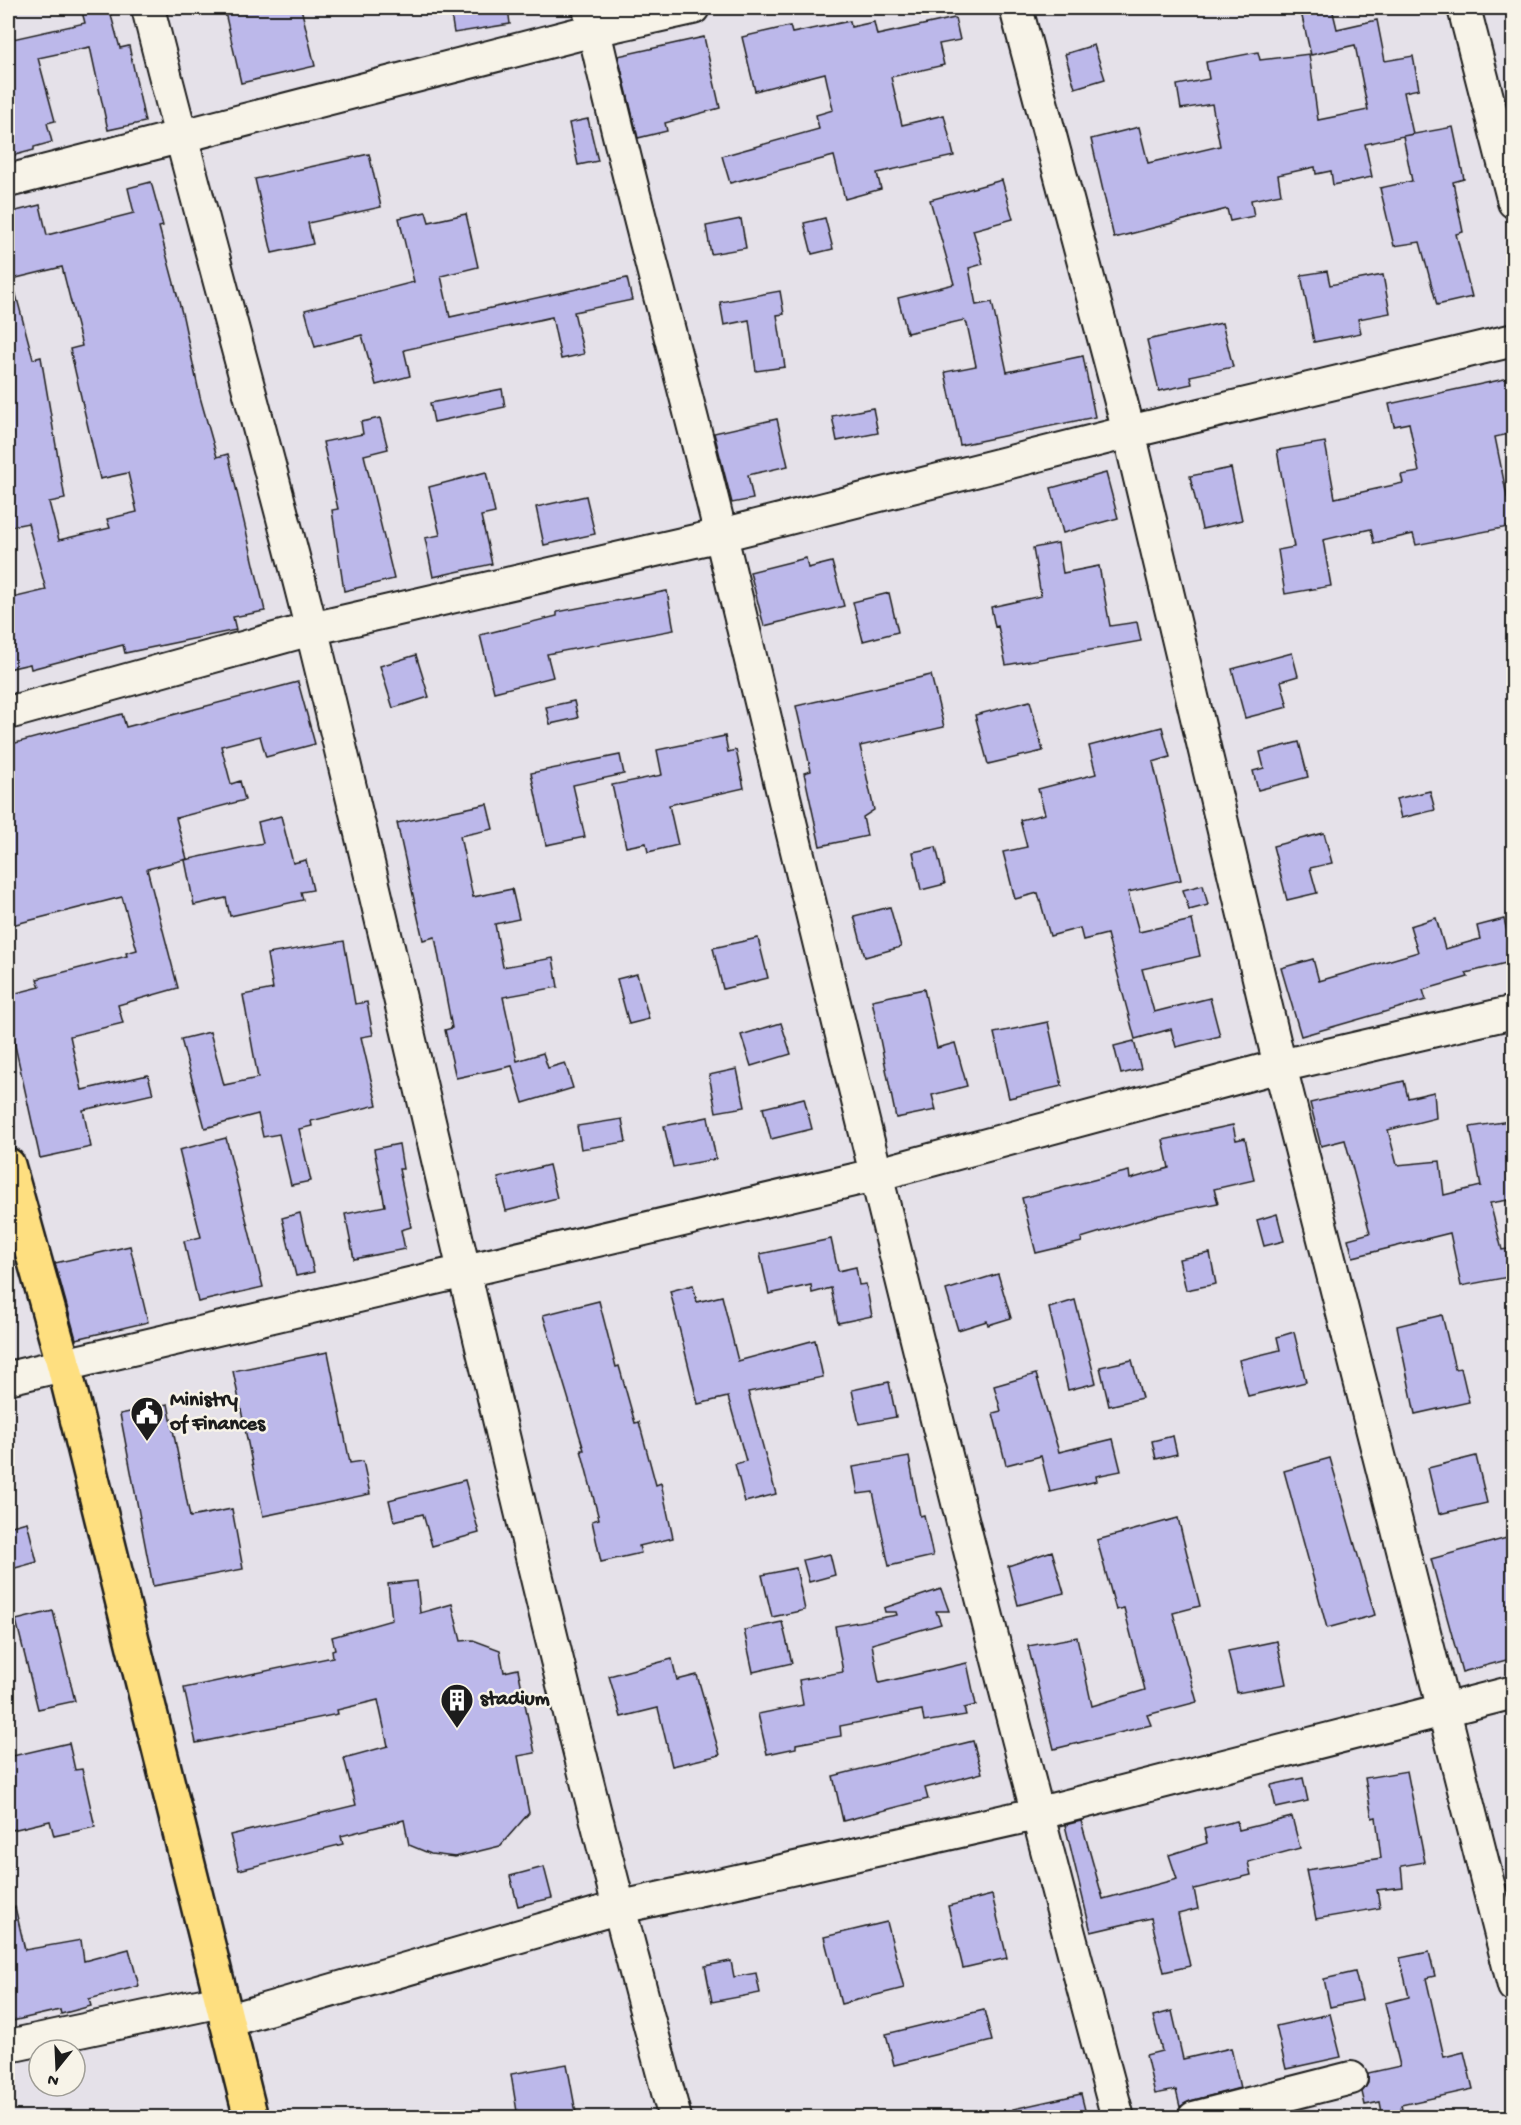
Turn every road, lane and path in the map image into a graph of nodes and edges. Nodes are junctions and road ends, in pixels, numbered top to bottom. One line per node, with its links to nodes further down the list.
1 (148, 8): 6 (street)
2 (693, 8): 5 (street)
3 (1016, 8): 10 (street)
4 (1464, 8): 8 (street)
5 (592, 19): 6 (street); 11 (street)
6 (181, 137): 7 (street); 12 (street)
7 (8, 181)
8 (1514, 202)
9 (1514, 340): 10 (street)
10 (1129, 432): 11 (street); 15 (street)
11 (721, 535): 12 (street); 17 (street)
12 (311, 629): 13 (street); 18 (street)
13 (8, 713)
14 (1514, 1012): 15 (street)
15 (1280, 1066): 17 (street); 22 (street)
16 (8, 1165): 19 (highway)
17 (875, 1175): 18 (street); 23 (street)
18 (462, 1270): 19 (street); 24 (street)
19 (64, 1366): 20 (street); 26 (highway)
20 (8, 1378)
21 (1514, 1692): 22 (street)
22 (1442, 1710): 23 (street); 25 (street)
23 (1036, 1814): 24 (street); 31 (street)
24 (617, 1908): 26 (street); 30 (street)
25 (1514, 1986)
26 (223, 2011): 27 (street); 29 (highway)
27 (9, 2046)
28 (1351, 2078): 32 (street)
29 (250, 2118)
30 (675, 2118)
31 (1118, 2118)
32 (1194, 2118)

